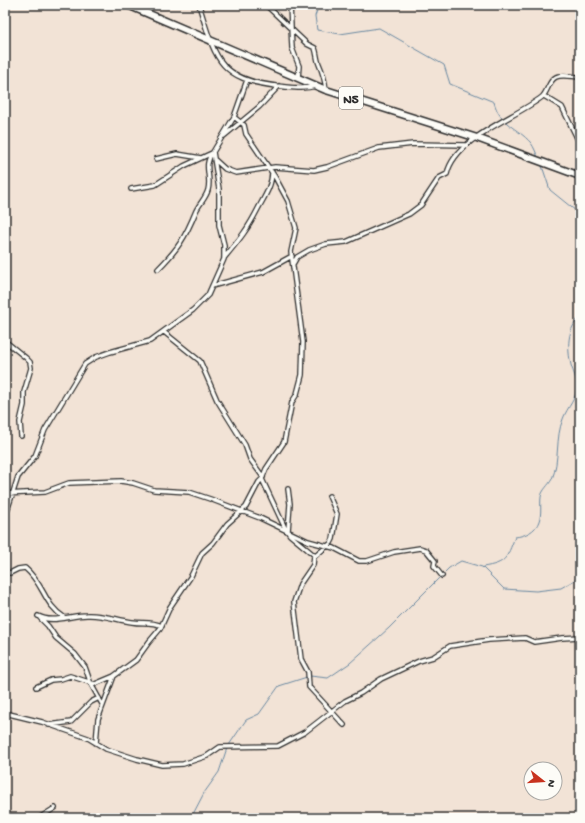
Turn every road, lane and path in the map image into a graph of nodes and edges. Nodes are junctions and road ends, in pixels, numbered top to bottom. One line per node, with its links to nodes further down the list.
1 (128, 5): 6 (highway, N5)
2 (199, 5): 6 (street)
3 (266, 5): 5 (street)
4 (290, 5): 5 (street)
5 (291, 28): 8 (street); 12 (street)
6 (208, 40): 8 (highway, N5); 9 (street)
7 (580, 77): 13 (street)
8 (298, 78): 11 (highway, N5)
9 (247, 80): 10 (street); 14 (street)
10 (279, 86): 11 (street); 15 (street)
11 (316, 86): 12 (highway, N5)
12 (326, 90): 17 (highway, N5)
13 (544, 96): 17 (street); 18 (street)
14 (234, 117): 15 (street); 16 (street)
15 (240, 121): 16 (street); 24 (street)
16 (223, 137): 20 (street)
17 (477, 138): 19 (street); 26 (highway, N5)
18 (580, 144)
19 (466, 145): 24 (street); 30 (street)
20 (213, 152): 21 (street); 23 (street); 31 (street)
21 (202, 158): 22 (street); 27 (street)
22 (156, 159)
23 (213, 159): 24 (street); 29 (street)
24 (269, 167): 25 (street)
25 (272, 171): 28 (street); 29 (street)
26 (580, 176)
27 (131, 189)
28 (292, 256): 30 (street); 32 (street)
29 (224, 258): 32 (street)
30 (292, 264): 36 (street)
31 (158, 269)
32 (212, 286): 33 (street)
33 (164, 332): 36 (street); 38 (street)
34 (5, 341): 35 (street)
35 (21, 436)
36 (263, 478): 41 (street); 43 (street)
37 (288, 489): 43 (street)
38 (12, 493): 39 (street); 41 (street); 42 (street)
39 (5, 494)
40 (330, 496): 44 (street)
41 (242, 511): 43 (street); 49 (street)
42 (5, 516)
43 (288, 532): 44 (street); 45 (street)
44 (326, 546): 45 (street); 47 (street)
45 (314, 558): 56 (street)
46 (5, 572): 48 (street)
47 (442, 576)
48 (65, 618): 49 (street); 52 (street)
49 (162, 626): 51 (street)
50 (580, 637): 56 (street)
51 (114, 676): 52 (street); 55 (street)
52 (90, 682): 53 (street); 54 (street)
53 (36, 687)
54 (99, 698): 55 (street); 58 (street)
55 (102, 704): 60 (street)
56 (331, 712): 59 (street); 60 (street)
57 (5, 713): 58 (street)
58 (49, 725): 60 (street)
59 (344, 725)
60 (96, 743)
61 (55, 808): 62 (street)
62 (39, 818)

